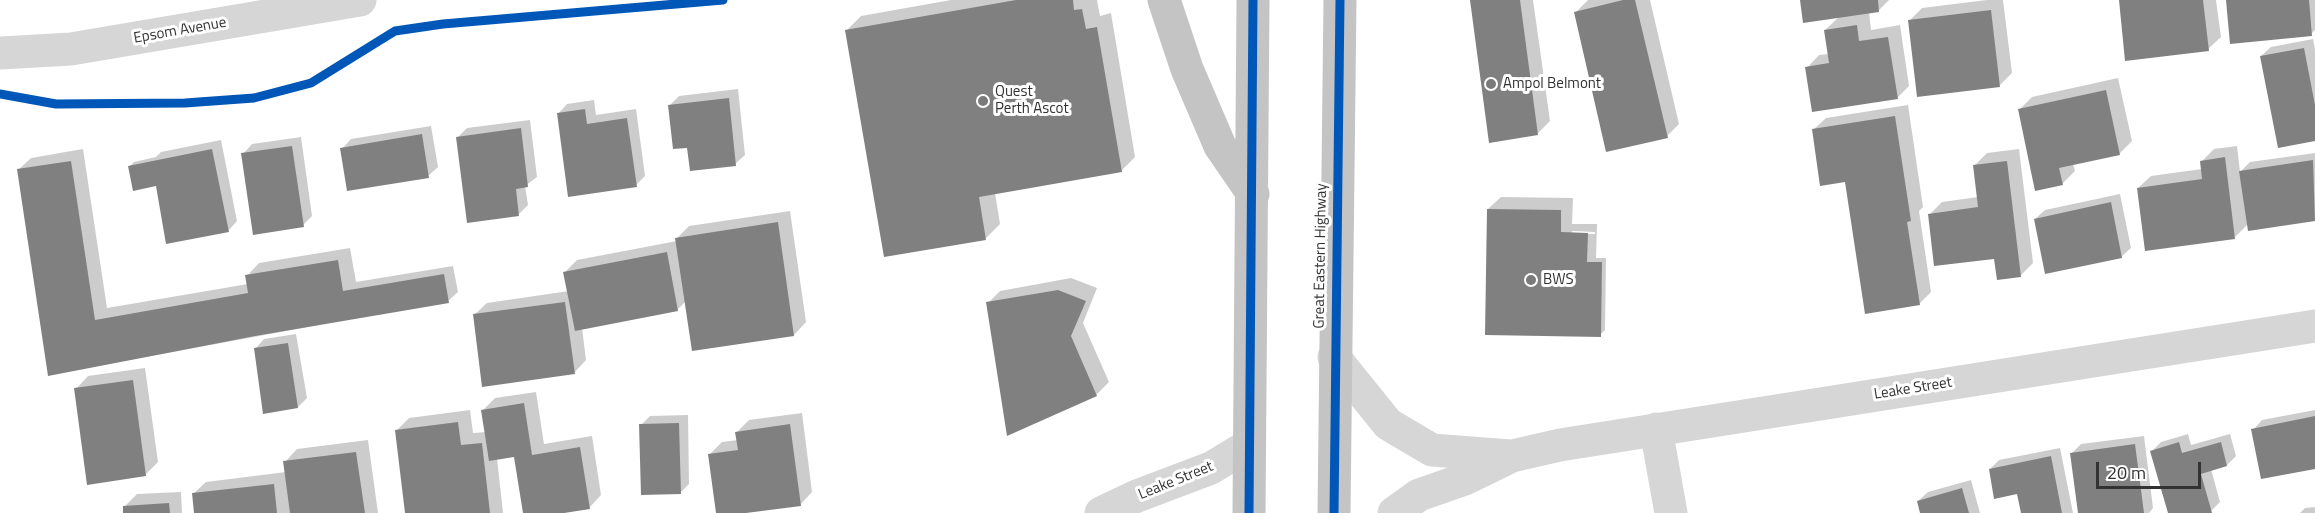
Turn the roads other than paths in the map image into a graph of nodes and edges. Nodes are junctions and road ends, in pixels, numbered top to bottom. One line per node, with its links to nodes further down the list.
1 (360, 0): 5 (street, Epsom Avenue)
2 (1164, 0): 6 (highway)
3 (1253, 0): 6 (highway)
4 (1340, 0): 8 (highway, Great Eastern Highway)
5 (0, 53)
6 (1252, 194): 10 (highway)
7 (2315, 326): 9 (street, Leake Street)
8 (1334, 357): 11 (street, Leake Street); 14 (highway, Great Eastern Highway)
9 (1656, 429): 11 (street, Leake Street); 16 (street)
10 (1250, 445): 12 (street, Leake Street); 13 (highway)
11 (1512, 456): 15 (street, Leake Street)
12 (1101, 513)
13 (1249, 513)
14 (1334, 513)
15 (1394, 513)
16 (1671, 513)

